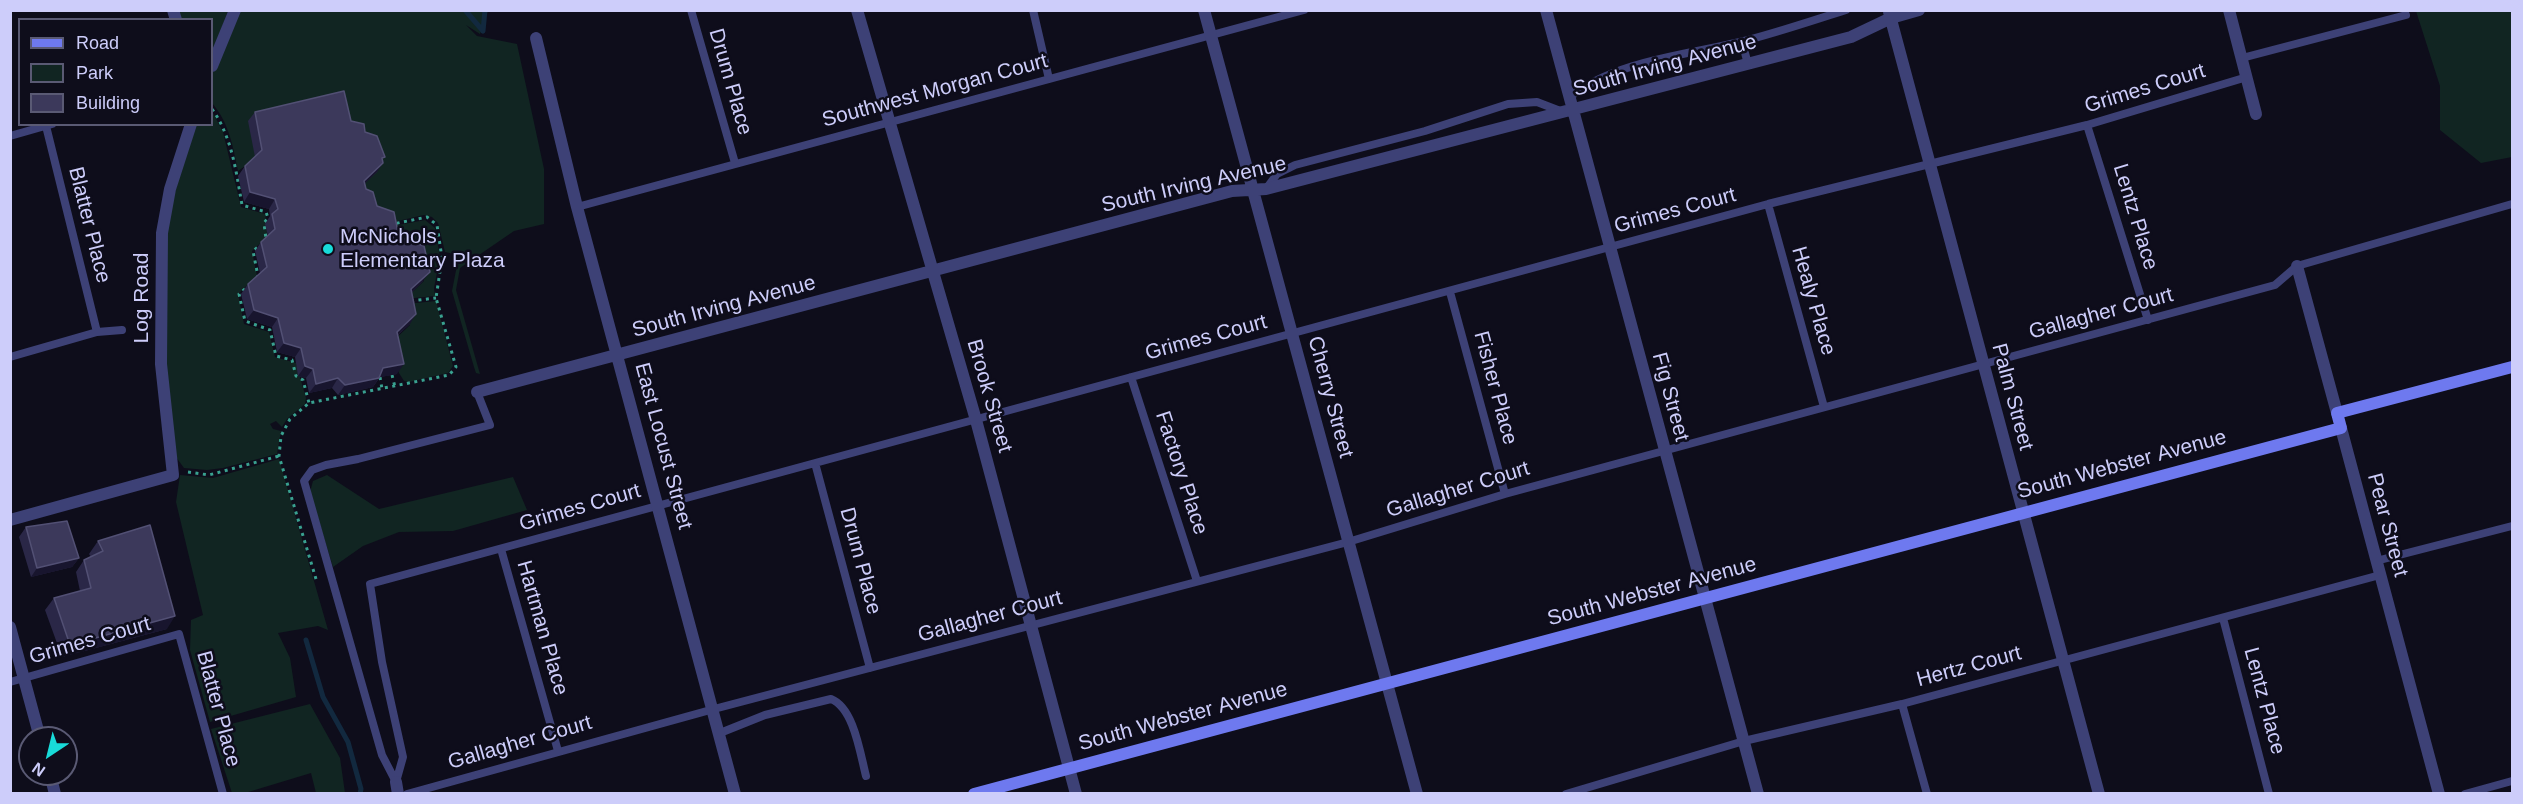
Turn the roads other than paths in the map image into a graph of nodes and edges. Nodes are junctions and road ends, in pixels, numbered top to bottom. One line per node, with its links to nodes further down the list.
1 (235, 10): 17 (street)
2 (690, 10): 30 (lane, Drum Place)
3 (857, 10): 24 (street, Brook Street)
4 (1033, 10): 20 (lane)
5 (1204, 10): 13 (street, Cherry Street)
6 (1304, 10): 13 (lane, Southwest Morgan Court)
7 (1546, 10): 21 (street, Fig Street)
8 (1846, 10): 15 (lane)
9 (1919, 10): 11 (street, South Irving Avenue)
10 (2229, 10): 16 (street)
11 (1890, 14): 18 (street, South Irving Avenue); 31 (street, Palm Street)
12 (2406, 15): 16 (lane)
13 (1211, 34): 20 (lane, Southwest Morgan Court); 32 (street, Cherry Street)
14 (536, 38): 35 (street, East Locust Street)
15 (1742, 42): 18 (lane); 21 (lane)
16 (2242, 58): 19 (street)
17 (213, 64)
18 (1748, 64): 22 (street, South Irving Avenue)
19 (2247, 77): 23 (street); 25 (lane, Grimes Court)
20 (1049, 79): 24 (lane, Southwest Morgan Court)
21 (1570, 97): 22 (street, Fig Street)
22 (1569, 111): 32 (street, South Irving Avenue); 32 (lane); 36 (street, Fig Street)
23 (2256, 114)
24 (891, 122): 30 (lane, Southwest Morgan Court); 38 (street, Brook Street)
25 (2087, 125): 31 (lane, Grimes Court); 40 (lane, Lentz Place)
26 (45, 126): 29 (lane)
27 (49, 126): 42 (lane, Blatter Place)
28 (190, 126): 59 (street, Log Road)
29 (10, 136)
30 (735, 163): 35 (lane, Southwest Morgan Court)
31 (1930, 164): 33 (lane, Grimes Court); 46 (street, Palm Street)
32 (1260, 191): 38 (street, South Irving Avenue); 43 (street, Cherry Street)
33 (1768, 204): 36 (lane, Grimes Court); 50 (lane, Healy Place)
34 (2512, 204): 37 (lane, Gallagher Court)
35 (577, 207): 44 (street, East Locust Street)
36 (1610, 247): 39 (lane, Grimes Court); 54 (street, Fig Street)
37 (2297, 266): 40 (lane, Gallagher Court); 51 (street, Pear Street)
38 (932, 270): 44 (street, South Irving Avenue); 52 (street, Brook Street)
39 (1450, 292): 43 (lane, Grimes Court); 56 (lane, Fisher Place)
40 (2148, 320): 46 (lane, Gallagher Court)
41 (122, 330): 42 (lane)
42 (97, 332): 45 (lane)
43 (1293, 333): 48 (lane, Grimes Court); 61 (street, Cherry Street)
44 (619, 356): 49 (street, South Irving Avenue); 57 (street, East Locust Street)
45 (10, 357)
46 (1984, 365): 50 (lane, Gallagher Court); 58 (street, Palm Street)
47 (2512, 368): 51 (street)
48 (1131, 377): 52 (lane, Grimes Court); 65 (lane, Factory Place)
49 (477, 392): 85 (lane)
50 (1824, 407): 54 (lane, Gallagher Court)
51 (2337, 413): 53 (street, Pear Street)
52 (976, 420): 55 (lane, Grimes Court); 68 (street, Brook Street)
53 (2341, 428): 58 (street, South Webster Avenue); 63 (street, Pear Street)
54 (1664, 450): 56 (lane, Gallagher Court); 66 (street, Fig Street)
55 (815, 463): 57 (lane, Grimes Court); 72 (lane, Drum Place)
56 (1505, 494): 61 (lane, Gallagher Court)
57 (658, 505): 62 (lane, Grimes Court); 77 (street, East Locust Street)
58 (2022, 512): 66 (street, South Webster Avenue); 71 (street, Palm Street)
59 (10, 520)
60 (2512, 526): 63 (lane)
61 (1348, 542): 65 (lane, Gallagher Court); 75 (street, Cherry Street)
62 (501, 549): 81 (lane, Hartman Place); 85 (lane, Grimes Court)
63 (2376, 561): 64 (street, Pear Street)
64 (2380, 575): 67 (lane, Hertz Court); 98 (street, Pear Street)
65 (1197, 581): 68 (lane, Gallagher Court)
66 (1704, 598): 75 (street, South Webster Avenue); 80 (street, Fig Street)
67 (2223, 618): 71 (lane, Hertz Court); 97 (lane, Lentz Place)
68 (1032, 624): 72 (lane, Gallagher Court); 82 (street, Brook Street)
69 (10, 627): 73 (street)
70 (179, 634): 73 (lane, Grimes Court); 87 (lane, Blatter Place)
71 (2065, 660): 76 (lane, Hertz Court); 96 (street, Palm Street)
72 (870, 668): 77 (lane, Gallagher Court)
73 (25, 678): 74 (lane, Grimes Court); 78 (street)
74 (10, 682)
75 (1389, 682): 82 (street, South Webster Avenue); 92 (street, Cherry Street)
76 (1902, 704): 80 (lane, Hertz Court); 95 (lane)
77 (714, 709): 79 (street, East Locust Street); 81 (lane, Gallagher Court)
78 (37, 726)
79 (720, 734): 83 (lane); 89 (street, East Locust Street)
80 (1743, 741): 86 (lane, Hertz Court); 94 (street, Fig Street)
81 (558, 751): 88 (lane, Gallagher Court)
82 (1069, 768): 90 (street, South Webster Avenue); 91 (street, Brook Street)
83 (866, 776)
84 (2512, 781): 99 (lane)
85 (397, 788)
86 (1587, 791): 93 (lane, Hertz Court)
87 (223, 794)
88 (407, 794)
89 (735, 794)
90 (974, 794)
91 (1076, 794)
92 (1417, 794)
93 (1566, 794)
94 (1758, 794)
95 (1927, 794)
96 (2099, 794)
97 (2270, 794)
98 (2439, 794)
99 (2465, 794)

